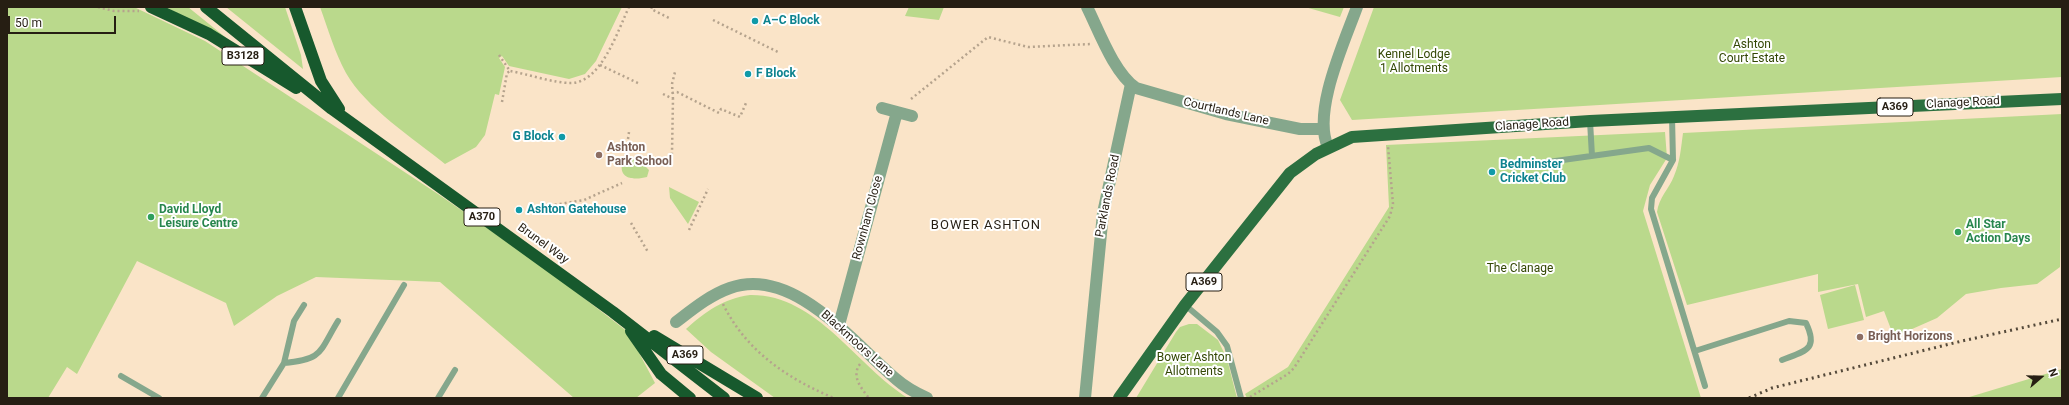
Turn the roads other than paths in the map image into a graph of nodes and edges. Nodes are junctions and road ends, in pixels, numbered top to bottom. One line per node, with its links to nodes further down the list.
1 (206, 7): 9 (highway, A370)
2 (295, 7): 14 (highway)
3 (1087, 7): 6 (street)
4 (1357, 7): 15 (street)
5 (148, 8): 9 (highway, B3128)
6 (1131, 84): 15 (street, Courtlands Lane); 45 (street, Parklands Road)
7 (2062, 99): 12 (main road, Clanage Road / A369)
8 (882, 108): 10 (street)
9 (332, 109): 14 (highway, Brunel Way / A370)
10 (897, 112): 11 (street); 27 (street, Rownham Close)
11 (912, 116)
12 (1672, 117): 13 (main road, Clanage Road / A369); 18 (lane)
13 (1590, 121): 16 (main road, Clanage Road / A369); 17 (lane)
14 (350, 122): 23 (highway, Brunel Way / A370)
15 (1322, 129): 16 (street)
16 (1328, 147): 22 (main road, Clanage Road / A369)
17 (1592, 156): 18 (lane); 19 (lane)
18 (1673, 160): 28 (lane)
19 (1541, 163)
20 (404, 285): 38 (lane)
21 (304, 305): 30 (lane)
22 (1185, 305): 35 (main road, Clanage Road / A369); 46 (lane)
23 (613, 312): 24 (highway, Brunel Way / A370); 43 (highway, A369)
24 (623, 320): 33 (highway, Brunel Way / A370); 40 (highway)
25 (338, 321): 30 (lane)
26 (676, 322): 27 (street, Blackmoors Lane)
27 (838, 325): 44 (street, Blackmoors Lane)
28 (1695, 351): 29 (lane); 34 (lane)
29 (1782, 360)
30 (284, 363): 37 (lane)
31 (455, 370): 39 (lane)
32 (121, 376): 36 (lane)
33 (697, 377): 41 (highway, Brunel Way / A370); 42 (highway, Brunel Way / A370)
34 (1705, 386)
35 (1119, 397)
36 (159, 398)
37 (262, 398)
38 (338, 398)
39 (438, 398)
40 (690, 398)
41 (716, 398)
42 (724, 398)
43 (757, 398)
44 (927, 398)
45 (1085, 398)
46 (1241, 398)

